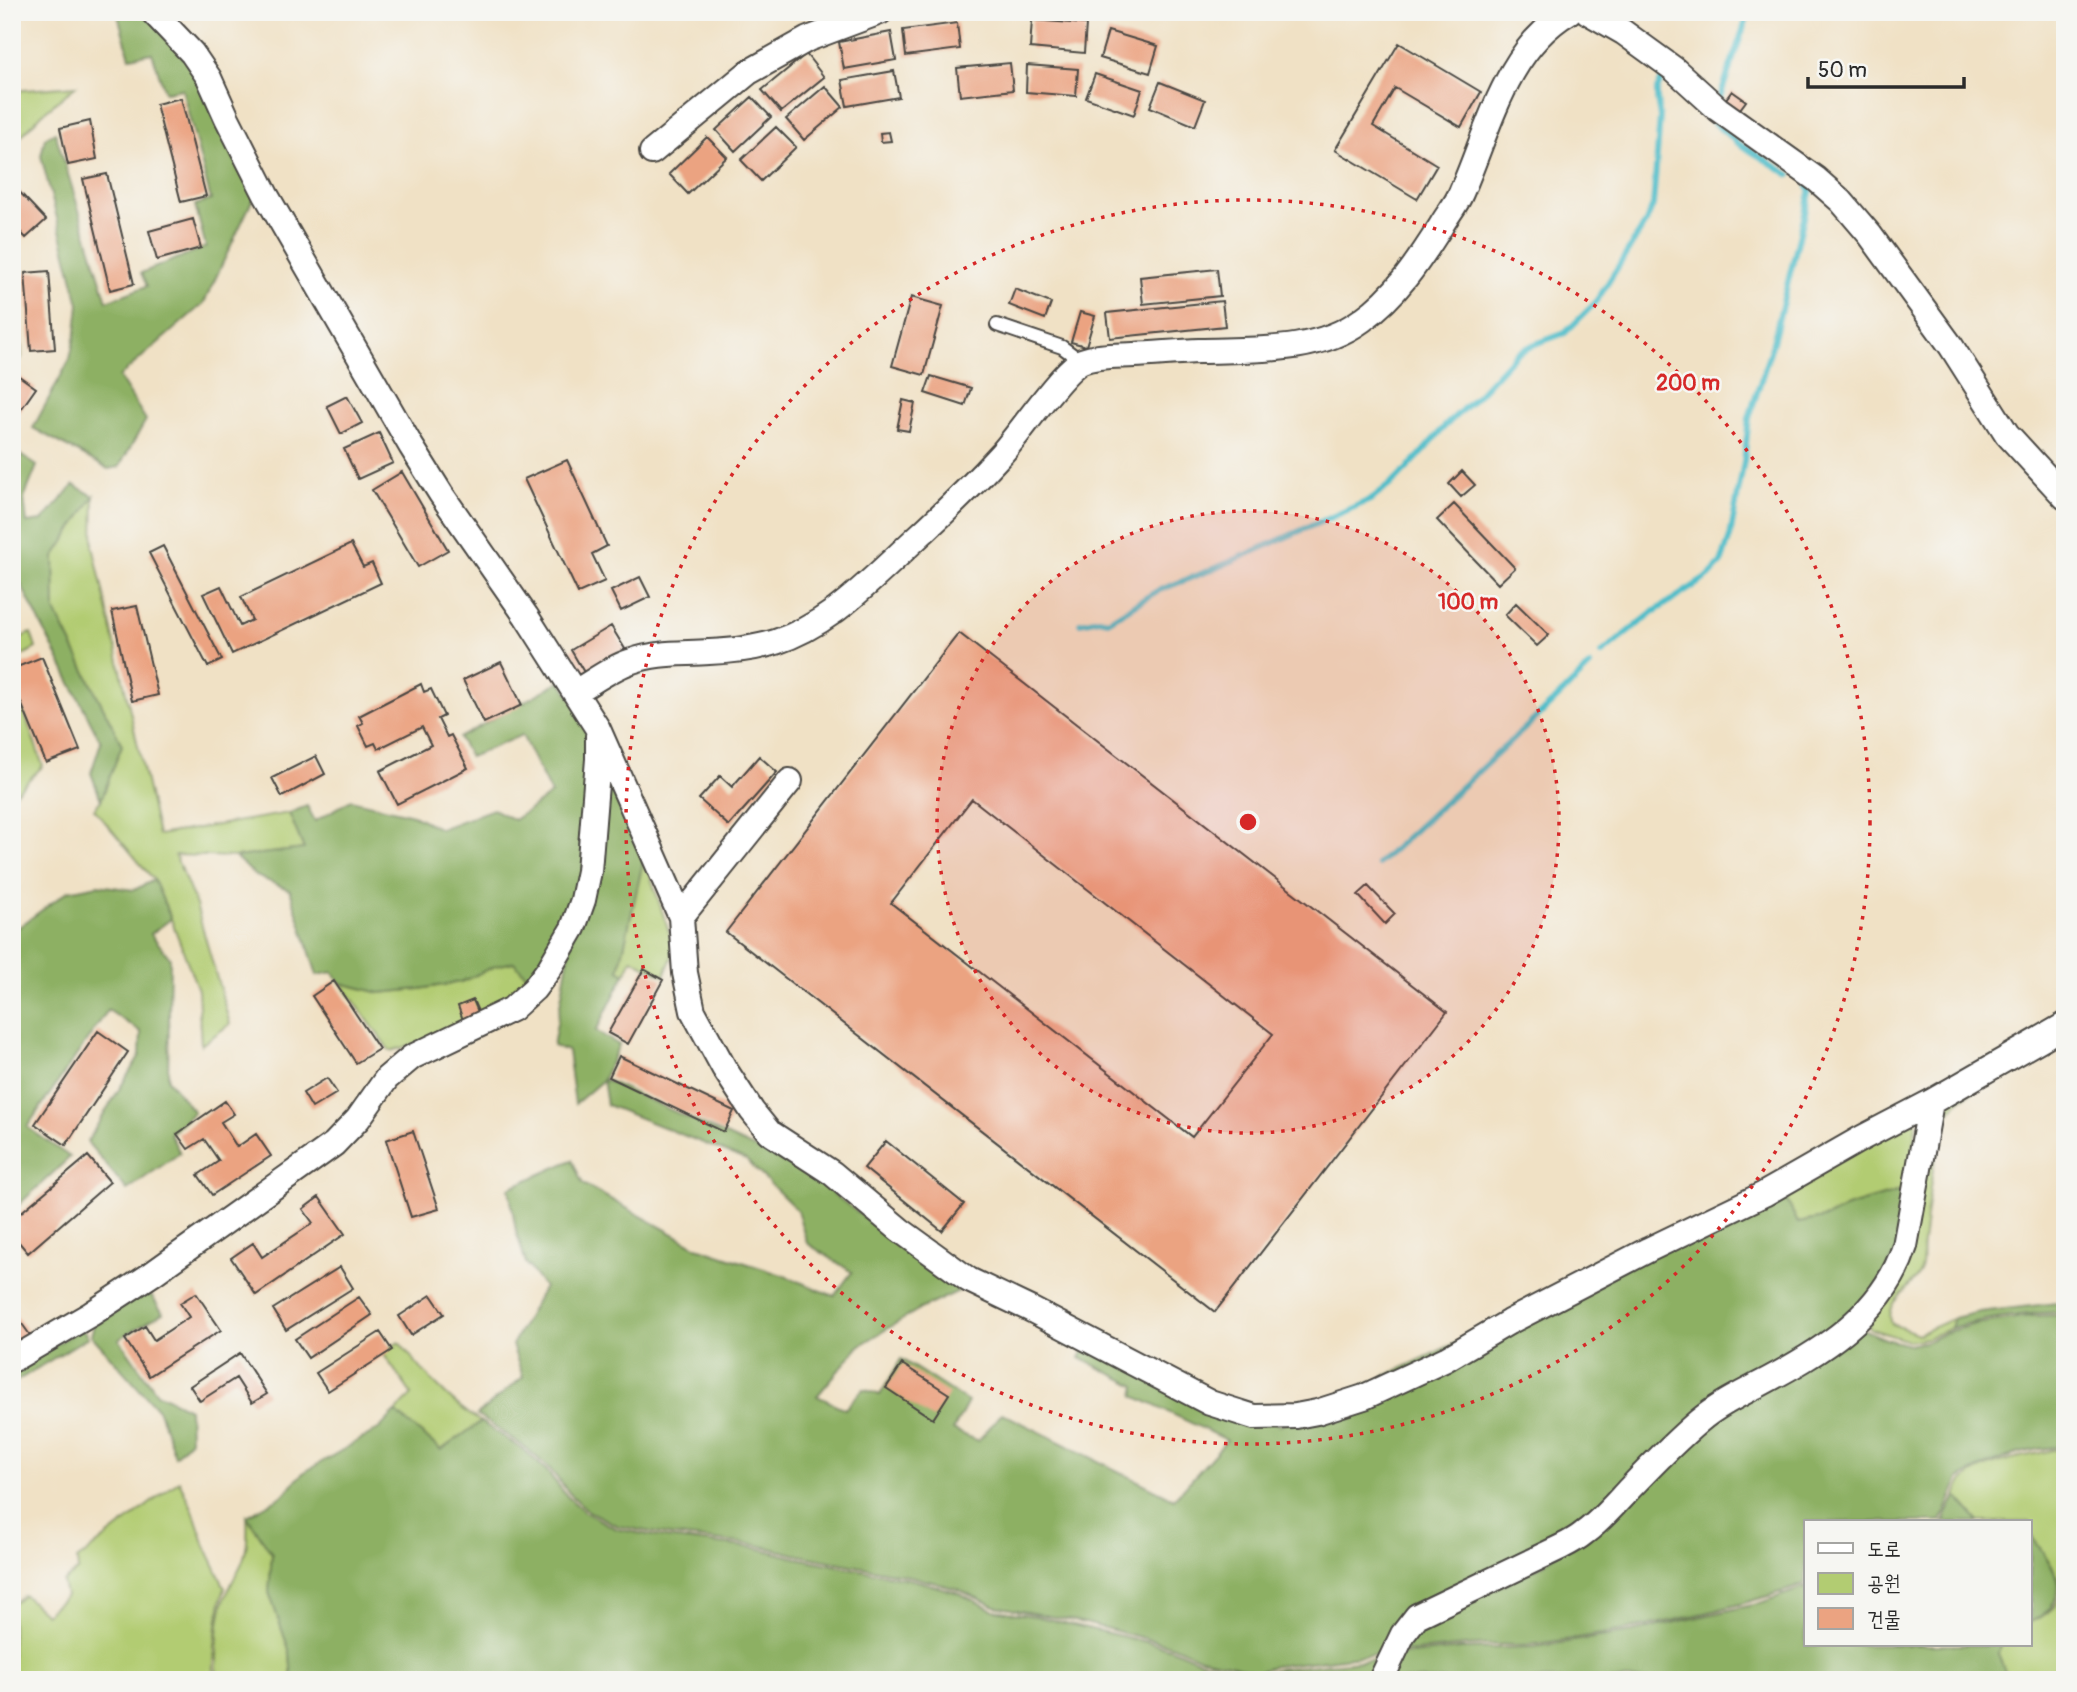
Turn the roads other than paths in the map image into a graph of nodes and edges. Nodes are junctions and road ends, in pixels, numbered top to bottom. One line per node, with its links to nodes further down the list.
1 (153, 12): 9 (street)
2 (880, 12): 5 (street)
3 (1569, 12): 7 (street)
4 (1588, 12): 8 (street)
5 (652, 152)
6 (997, 326): 7 (lane)
7 (1081, 361): 9 (street)
8 (2065, 497)
9 (575, 692): 10 (street)
10 (598, 729): 12 (street); 15 (street)
11 (790, 781): 12 (street)
12 (681, 917): 14 (street)
13 (2065, 1025): 14 (street)
14 (1931, 1102): 16 (street)
15 (12, 1360)
16 (1381, 1680)

